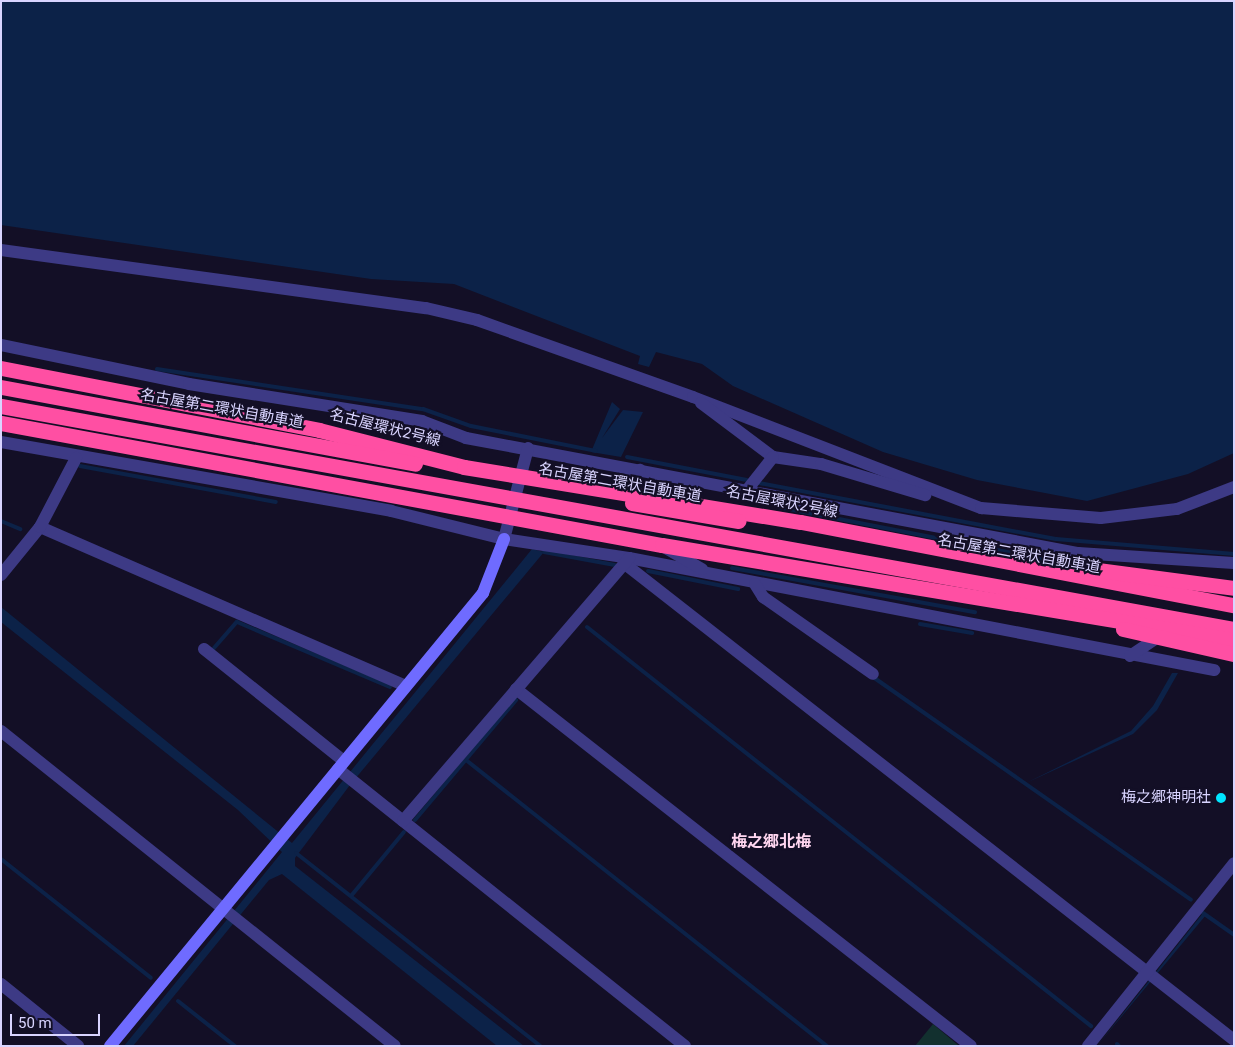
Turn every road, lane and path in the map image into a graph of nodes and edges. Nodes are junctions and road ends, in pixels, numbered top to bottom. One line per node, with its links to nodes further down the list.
1 (1, 250): 5 (street)
2 (1, 345): 9 (street)
3 (1, 368): 13 (highway, 名古屋環状2号線)
4 (1, 387): 24 (highway, 名古屋第二環状自動車道)
5 (693, 396): 10 (street); 18 (street)
6 (1, 406): 27 (highway)
7 (1, 423): 17 (highway)
8 (1, 442): 11 (street)
9 (528, 448): 12 (street); 13 (street)
10 (773, 457): 16 (street); 18 (street)
11 (76, 458): 19 (street); 21 (street)
12 (640, 470): 15 (street); 16 (street)
13 (522, 476): 15 (highway, 名古屋環状2号線); 20 (street)
14 (1234, 487): 18 (street)
15 (614, 490): 32 (highway, 名古屋環状2号線)
16 (747, 490): 26 (street)
17 (416, 497): 19 (street); 20 (highway)
18 (953, 500)
19 (391, 511): 22 (street)
20 (510, 518): 22 (street); 23 (highway)
21 (40, 527): 28 (street); 42 (street)
22 (504, 539): 25 (street); 42 (street)
23 (662, 545): 29 (street); 34 (highway)
24 (875, 546): 31 (highway); 33 (highway, 名古屋第二環状自動車道)
25 (627, 561): 29 (street); 43 (street); 49 (street)
26 (1234, 563)
27 (882, 564): 35 (highway); 38 (highway)
28 (1, 575)
29 (724, 578): 30 (street)
30 (755, 584): 39 (street); 41 (street)
31 (1234, 588)
32 (1234, 605)
33 (1234, 610)
34 (1172, 628): 36 (highway); 39 (street)
35 (1234, 628)
36 (1234, 640)
37 (204, 650): 45 (street)
38 (1234, 654)
39 (1130, 656): 40 (street)
40 (1214, 670)
41 (873, 674)
42 (406, 686): 45 (street)
43 (516, 689): 46 (street); 56 (street)
44 (1, 731): 48 (street)
45 (342, 768): 46 (street); 48 (street)
46 (403, 821): 55 (street)
47 (1234, 863): 49 (street)
48 (229, 913): 53 (street); 54 (street)
49 (1151, 976): 51 (street); 57 (street)
50 (1, 984): 52 (street)
51 (1234, 1040)
52 (78, 1046)
53 (110, 1046)
54 (395, 1046)
55 (686, 1046)
56 (971, 1046)
57 (1088, 1046)

